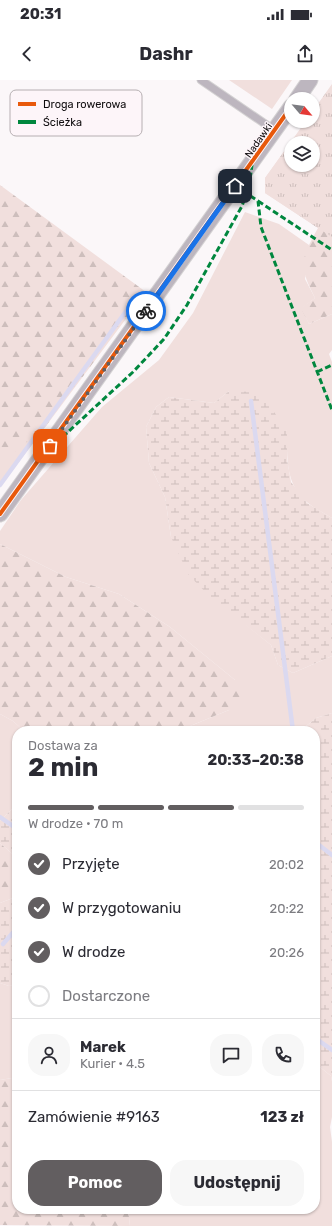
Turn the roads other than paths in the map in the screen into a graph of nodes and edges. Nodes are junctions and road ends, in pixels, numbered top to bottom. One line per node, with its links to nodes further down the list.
1 (201, 80): 5 (lane)
2 (310, 80): 3 (street)
3 (302, 92)
4 (284, 116): 5 (street, Nadawki)
5 (274, 130): 6 (street, Nadawki)
6 (0, 514)

